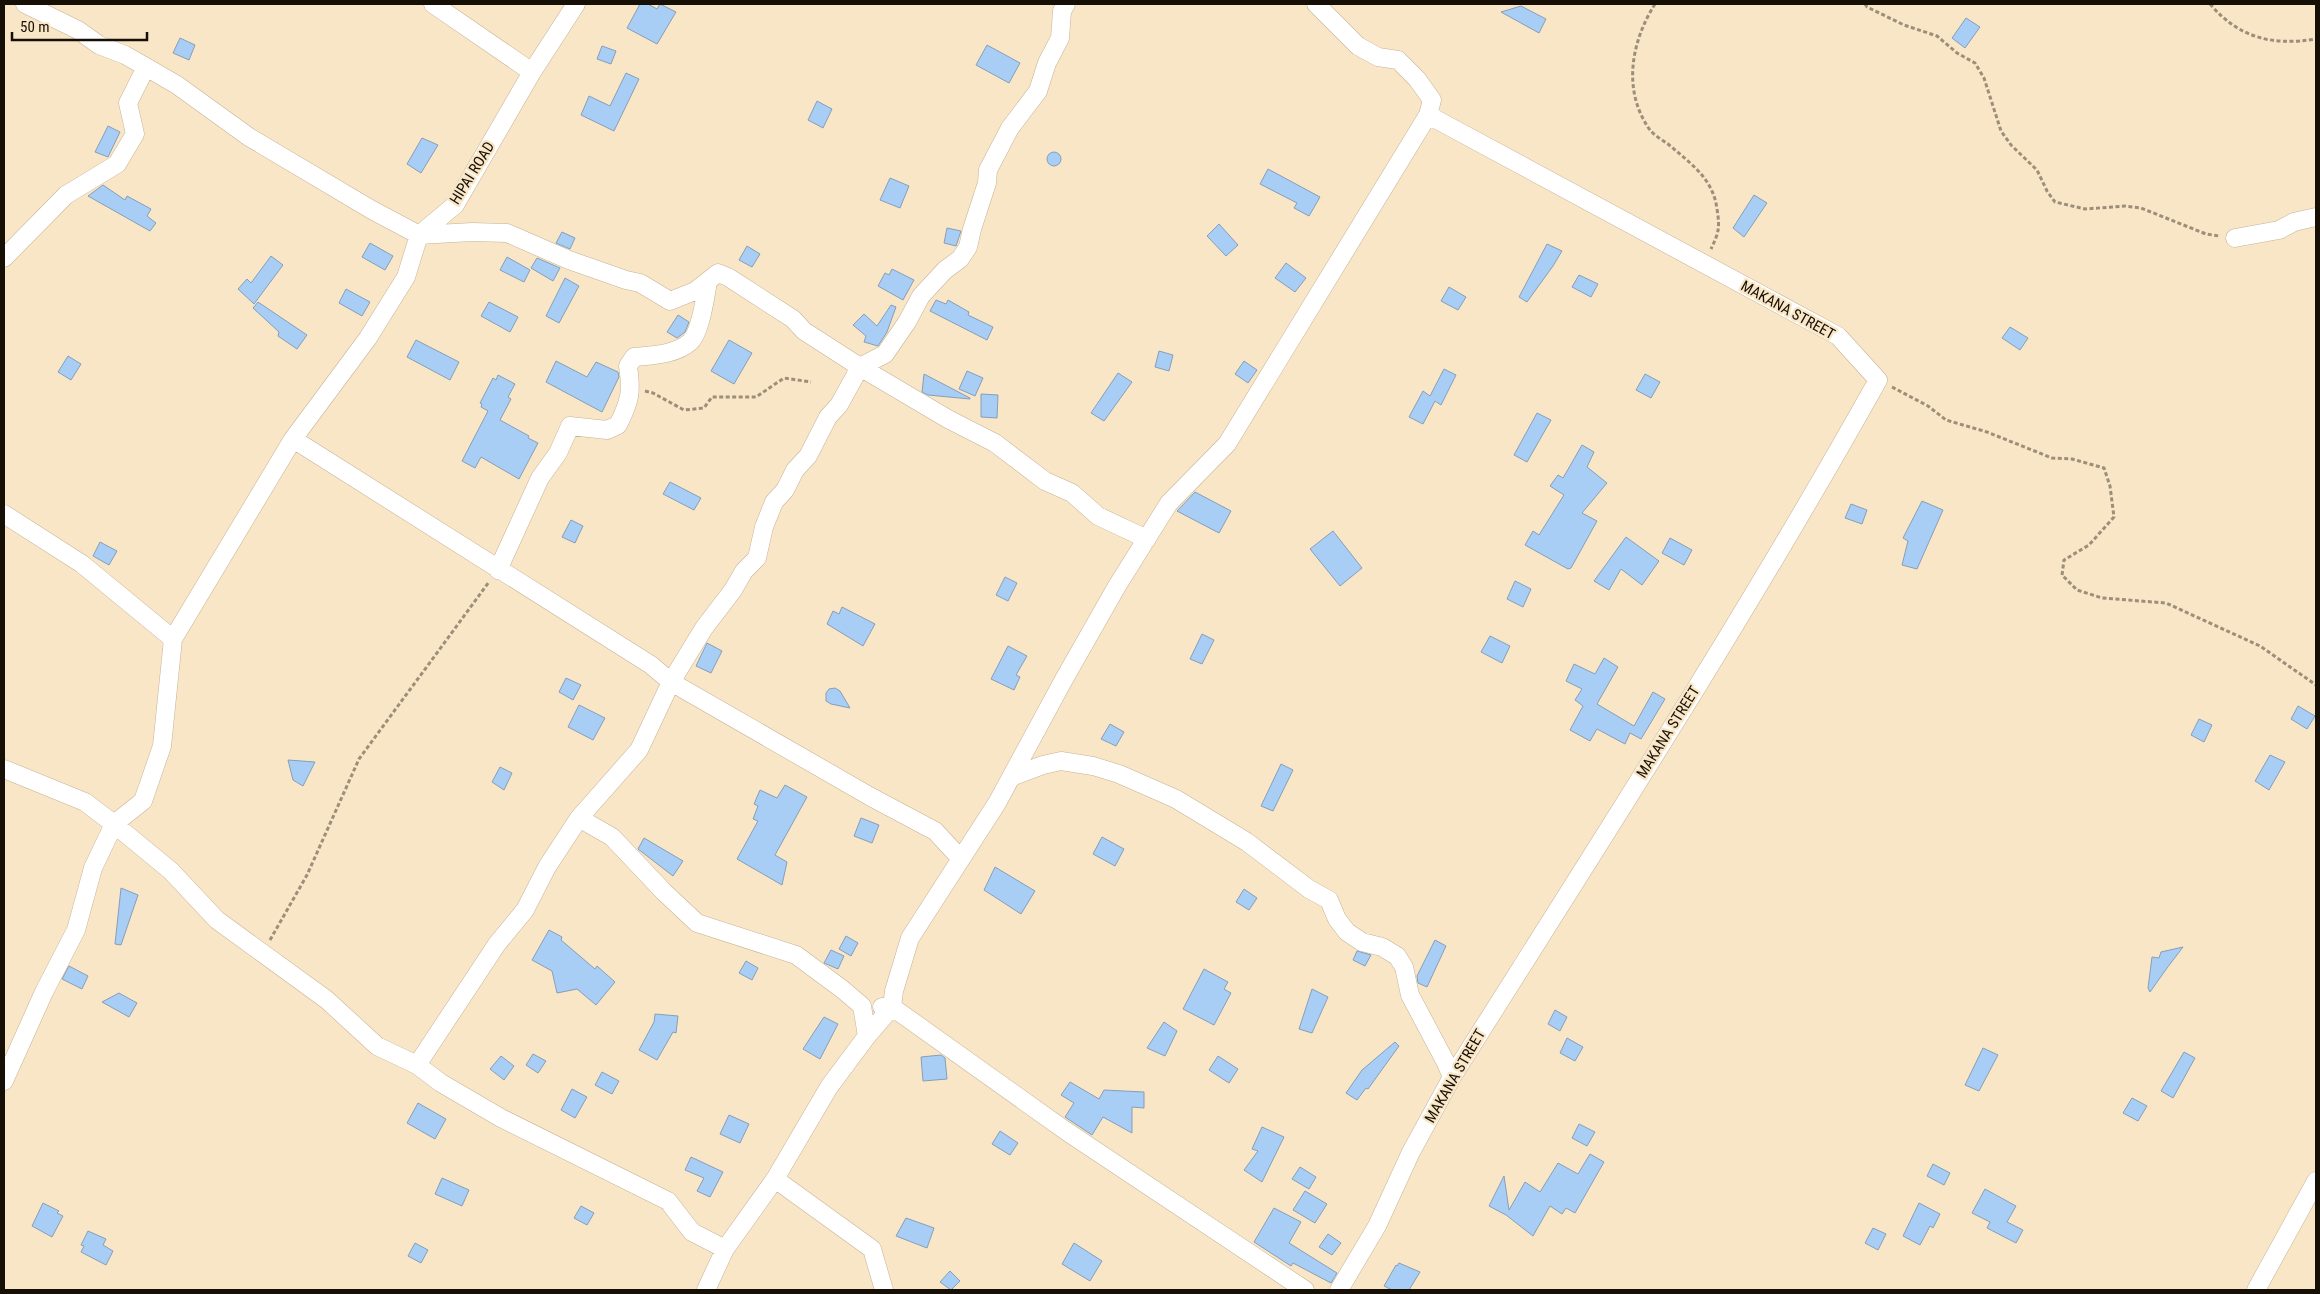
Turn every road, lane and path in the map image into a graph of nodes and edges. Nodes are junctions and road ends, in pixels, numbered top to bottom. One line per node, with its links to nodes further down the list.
1 (25, 4): 10 (street)
2 (434, 4): 11 (street)
3 (576, 4): 11 (street, HIPAI ROAD)
4 (1066, 4): 19 (street)
5 (1316, 4): 12 (street)
6 (1655, 4): 16 (path)
7 (1865, 4): 15 (path)
8 (2210, 4): 9 (path)
9 (2316, 39)
10 (146, 67): 14 (street); 17 (street)
11 (532, 72): 14 (street, HIPAI ROAD)
12 (1428, 116): 16 (street, MAKANA STREET); 25 (street)
13 (2316, 217): 15 (street)
14 (419, 235): 18 (street); 23 (street)
15 (2235, 238)
16 (1680, 251): 20 (street, MAKANA STREET)
17 (4, 258)
18 (708, 282): 19 (street); 22 (street)
19 (860, 367): 25 (street); 28 (street)
20 (1878, 380): 29 (path); 40 (street, MAKANA STREET)
21 (811, 382): 22 (path)
22 (632, 388): 26 (street)
23 (293, 438): 26 (street); 27 (street)
24 (4, 514): 27 (street)
25 (1147, 538): 31 (street)
26 (498, 570): 28 (street); 35 (path)
27 (173, 639): 33 (street)
28 (670, 682): 32 (street); 34 (street)
29 (2316, 685)
30 (4, 769): 33 (street)
31 (1011, 777): 34 (street); 40 (street)
32 (579, 818): 36 (street); 39 (street)
33 (114, 824): 35 (street); 41 (street)
34 (961, 858): 37 (street)
35 (263, 953): 39 (street)
36 (862, 1006): 37 (street); 38 (street)
37 (892, 1007): 38 (street); 48 (street)
38 (867, 1036): 42 (street)
39 (417, 1065): 45 (street)
40 (1452, 1077): 49 (street, MAKANA STREET)
41 (4, 1081)
42 (775, 1179): 45 (street); 47 (street)
43 (2316, 1181): 44 (street)
44 (2311, 1205): 50 (street)
45 (725, 1248): 46 (street)
46 (706, 1290)
47 (884, 1290)
48 (1305, 1290)
49 (1339, 1290)
50 (2256, 1290)

